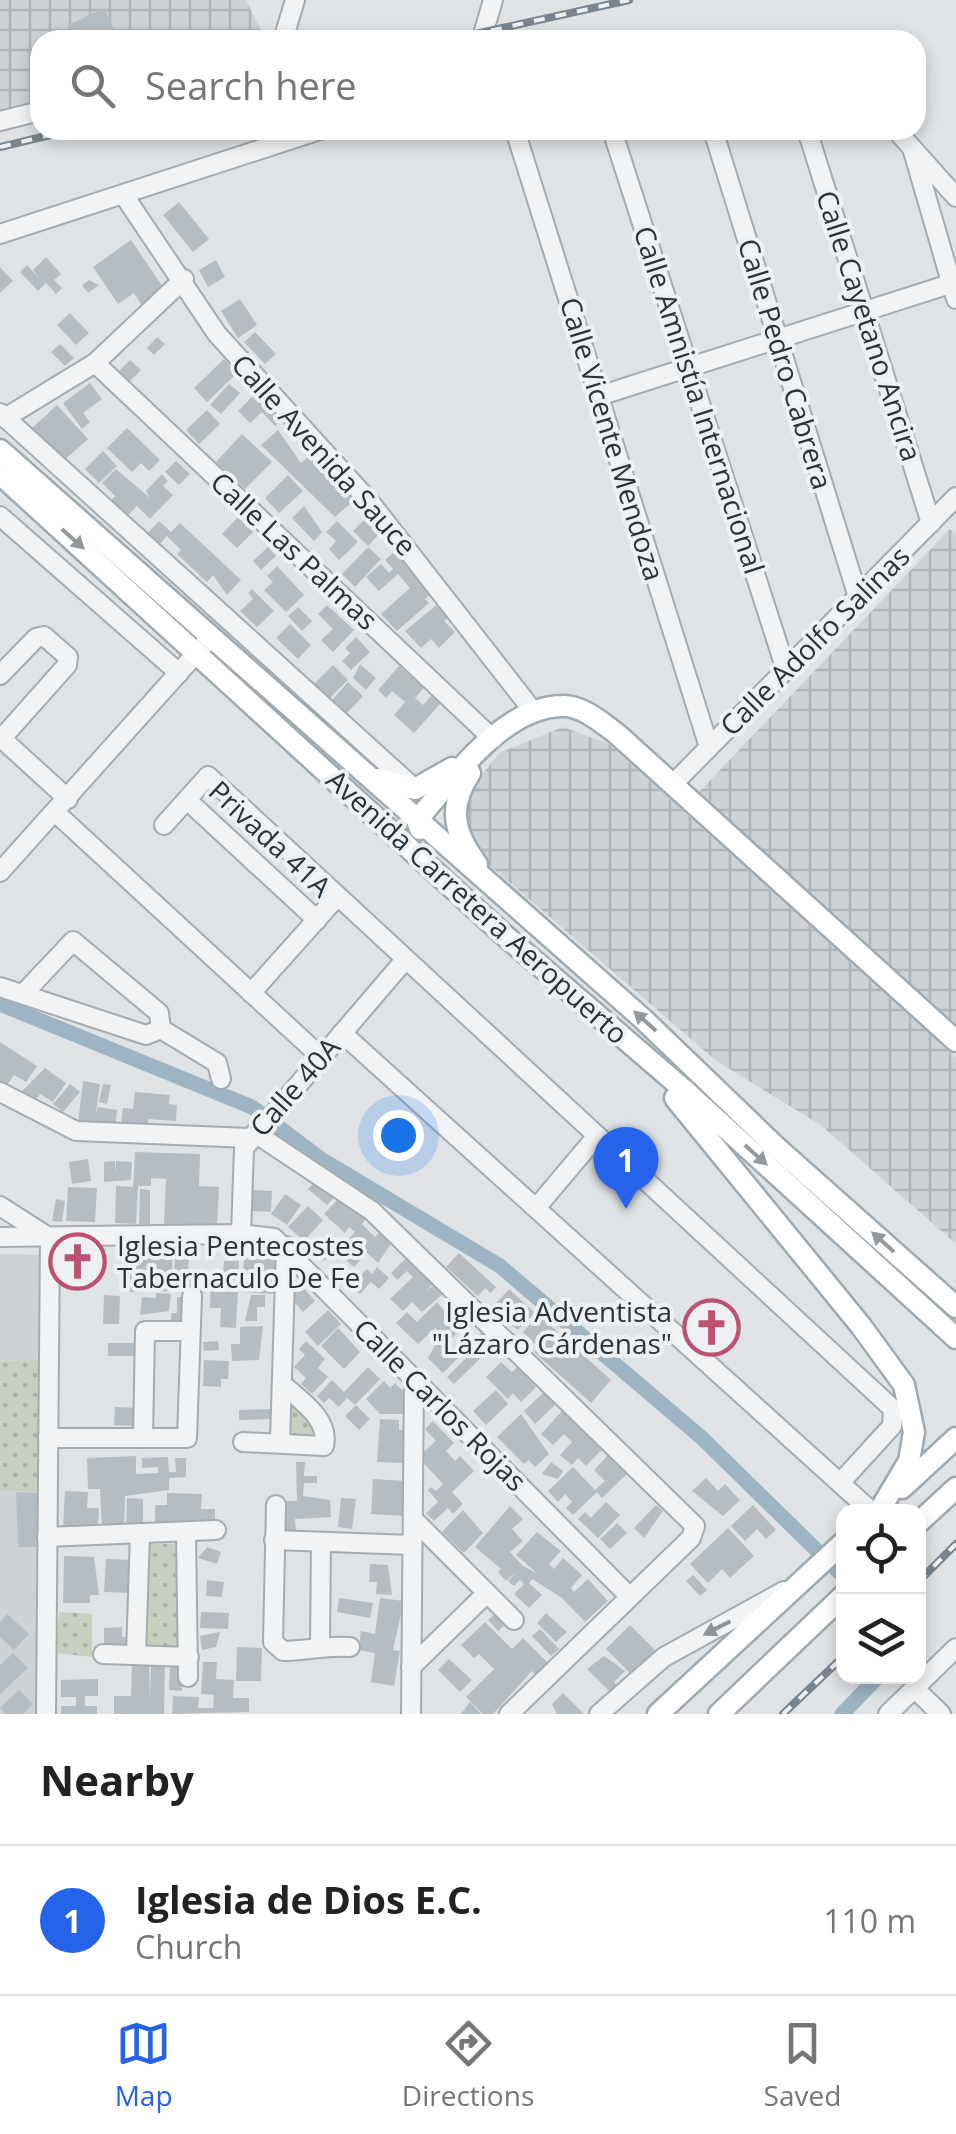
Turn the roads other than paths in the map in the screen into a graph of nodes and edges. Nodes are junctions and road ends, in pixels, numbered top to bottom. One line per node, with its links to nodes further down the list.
1 (296, 0): 3 (street)
2 (492, 0): 4 (street)
3 (286, 30)
4 (487, 30)
5 (30, 113): 6 (street)
6 (0, 121)
7 (289, 140): 14 (street)
8 (519, 140): 23 (street, Calle Vicente Mendoza)
9 (615, 140): 22 (street, Calle Amnistía Internacional)
10 (715, 140): 20 (street, Calle Pedro Cabrera)
11 (809, 140): 19 (street, Calle Cayetano Ancira)
12 (905, 140): 13 (street)
13 (912, 148): 15 (street); 18 (street)
14 (123, 194): 16 (street); 17 (street, Calle Avenida Sauce)
15 (956, 197)
16 (0, 234)
17 (184, 279): 21 (street); 34 (street, Calle Avenida Sauce)
18 (954, 288): 19 (street)
19 (864, 312): 20 (street); 27 (street, Calle Cayetano Ancira)
20 (777, 340): 22 (street); 29 (street, Calle Pedro Cabrera)
21 (94, 363): 24 (street); 36 (street, Calle Las Palmas)
22 (688, 368): 23 (street); 31 (street, Calle Amnistía Internacional)
23 (599, 396): 37 (street, Calle Vicente Mendoza)
24 (3, 415): 40 (street)
25 (0, 450): 30 (main road, Avenida Carretera Aeropuerto)
26 (0, 474): 30 (main road, Avenida Carretera Aeropuerto, one-way to 30)
27 (946, 514): 29 (street, Calle Adolfo Salinas)
28 (0, 516): 32 (street)
29 (858, 597): 31 (street, Calle Adolfo Salinas)
30 (203, 645): 32 (street); 38 (main road, Avenida Carretera Aeropuerto); 48 (main road, Avenida Carretera Aeropuerto)
31 (786, 670): 37 (street, Calle Adolfo Salinas)
32 (178, 673): 42 (street)
33 (0, 675): 35 (street)
34 (533, 712): 36 (main road); 39 (main road)
35 (1, 738): 42 (street)
36 (490, 742): 40 (main road); 43 (main road); 47 (main road)
37 (710, 748): 39 (street, Calle Adolfo Salinas)
38 (343, 756): 40 (main road); 43 (main road, Avenida Carretera Aeropuerto)
39 (673, 784): 57 (main road)
40 (415, 788)
41 (187, 800): 44 (street, Privada 41A); 46 (street, Privada 41A); 49 (street, Privada 41A)
42 (62, 806): 45 (street); 52 (street)
43 (417, 820): 47 (main road, Avenida Carretera Aeropuerto); 48 (main road)
44 (164, 825)
45 (0, 871)
46 (336, 898): 49 (street, Privada 41A); 50 (street)
47 (507, 902): 70 (main road, Avenida Carretera Aeropuerto, one-way to 47)
48 (475, 908): 56 (main road, Avenida Carretera Aeropuerto)
49 (317, 920): 52 (street, Privada 41A)
50 (404, 961): 55 (street, Calle 40A); 62 (street)
51 (0, 987): 53 (street)
52 (251, 992): 58 (street)
53 (23, 994): 54 (street); 54 (street)
54 (161, 1029): 59 (street)
55 (342, 1032): 58 (street, Calle 40A); 64 (street)
56 (620, 1038): 72 (main road, Avenida Carretera Aeropuerto, one-way to 72); 83 (main road)
57 (956, 1041)
58 (321, 1057): 61 (street, Calle 40A)
59 (222, 1079)
60 (0, 1092): 61 (street)
61 (255, 1132): 65 (street, Calle 40A); 98 (street)
62 (596, 1137): 64 (street); 80 (street)
63 (0, 1206): 67 (street)
64 (536, 1208): 80 (street)
65 (240, 1234): 67 (street); 68 (street)
66 (0, 1237): 67 (street)
67 (50, 1238): 75 (street)
68 (286, 1246): 73 (street, Calle Carlos Rojas); 74 (street)
69 (192, 1296): 71 (street)
70 (956, 1307)
71 (189, 1331): 76 (street); 76 (street)
72 (956, 1338)
73 (414, 1378): 87 (street); 98 (street, Calle Carlos Rojas)
74 (282, 1384): 78 (street); 78 (street)
75 (48, 1438): 76 (street); 91 (street)
76 (143, 1438)
77 (956, 1438): 84 (main road)
78 (280, 1441): 79 (street)
79 (243, 1442)
80 (840, 1483): 82 (street)
81 (956, 1488): 86 (main road)
82 (868, 1504)
83 (880, 1504)
84 (883, 1504)
85 (276, 1505): 92 (street)
86 (926, 1516)
87 (412, 1520): 94 (street); 97 (street)
88 (216, 1530): 90 (street)
89 (140, 1533): 90 (street); 91 (street); 106 (street)
90 (186, 1533): 107 (street)
91 (47, 1537): 111 (street)
92 (274, 1540): 93 (street); 102 (street)
93 (321, 1542): 94 (street); 102 (street)
94 (412, 1545): 108 (street)
95 (836, 1548): 96 (main road)
96 (806, 1576): 114 (street, one-way to 114); 115 (main road)
97 (487, 1593): 100 (street); 108 (street)
98 (630, 1597): 113 (street)
99 (836, 1603): 101 (main road)
100 (514, 1620)
101 (808, 1629): 116 (main road); 117 (main road)
102 (320, 1645): 103 (street)
103 (350, 1646)
104 (956, 1648): 110 (street)
105 (103, 1654): 106 (street)
106 (136, 1655): 107 (street)
107 (189, 1657): 109 (street)
108 (411, 1667): 112 (street)
109 (188, 1677)
110 (915, 1688): 118 (street); 119 (street)
111 (46, 1714)
112 (411, 1714)
113 (509, 1714)
114 (600, 1714)
115 (658, 1714)
116 (704, 1714)
117 (720, 1714)
118 (888, 1714)
119 (941, 1714)

